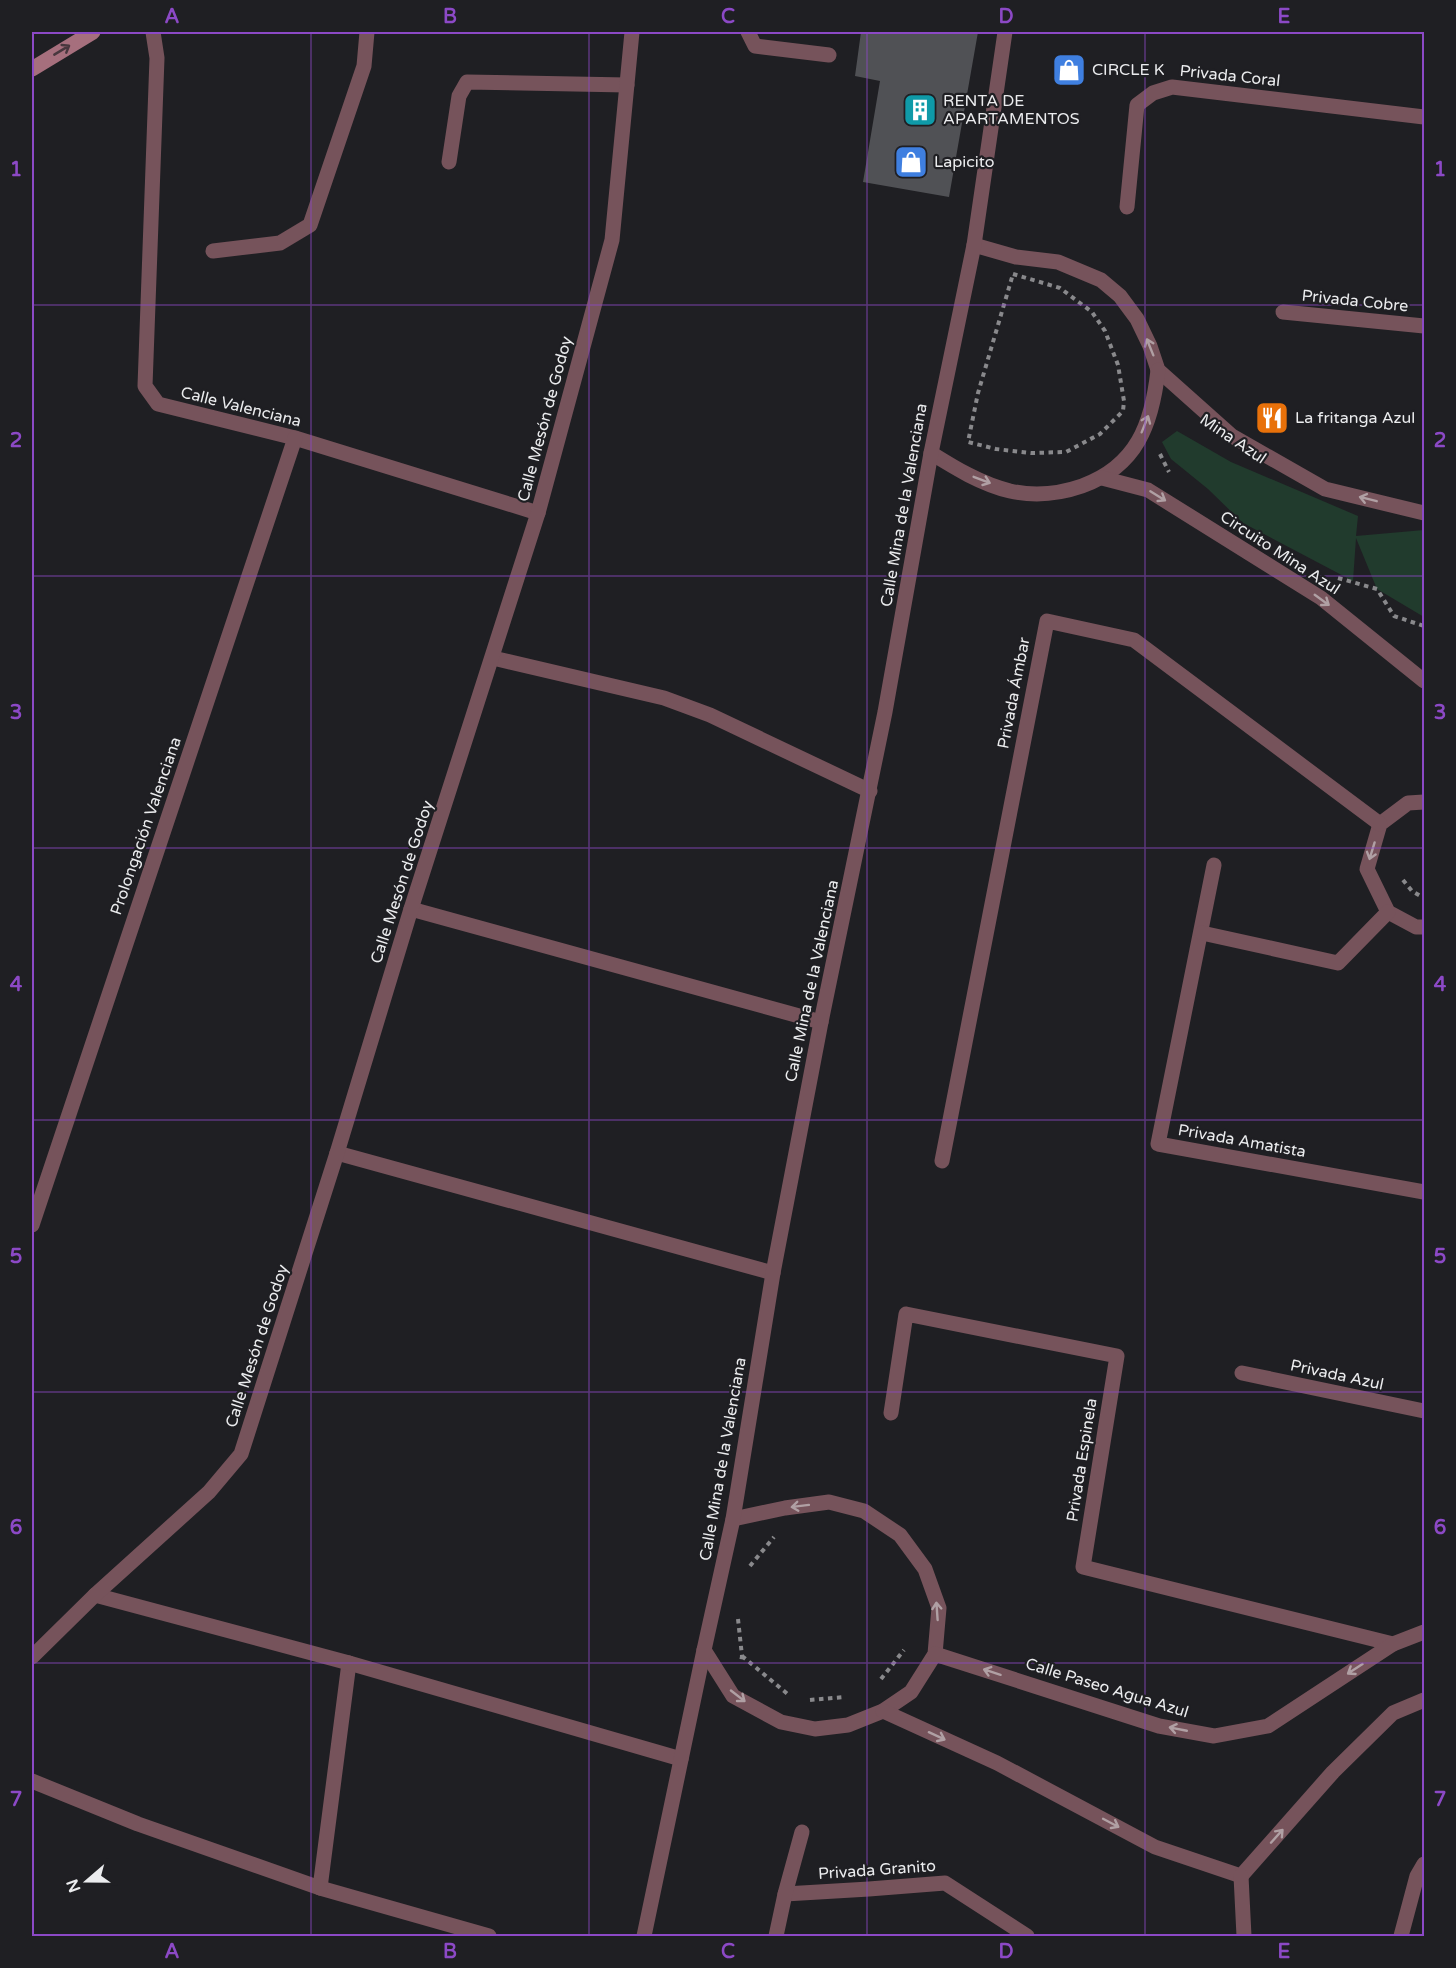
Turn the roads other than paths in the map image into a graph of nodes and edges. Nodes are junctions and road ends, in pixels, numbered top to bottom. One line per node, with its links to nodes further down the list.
1 (93, 32): 8 (street, one-way to 1)
2 (153, 32): 18 (street, Calle Valenciana)
3 (367, 32): 14 (street)
4 (632, 32): 9 (street, Calle Mesón de Godoy)
5 (748, 32): 7 (street)
6 (1005, 32): 13 (street, Calle Mina de la Valenciana)
7 (829, 55)
8 (32, 69)
9 (627, 85): 11 (street); 21 (street, Calle Mesón de Godoy)
10 (1425, 117): 12 (street, Privada Coral)
11 (449, 162)
12 (1126, 207)
13 (974, 245): 17 (street, one-way to 13); 19 (street, Calle Mina de la Valenciana)
14 (213, 251)
15 (1283, 312): 16 (street, Privada Cobre)
16 (1425, 326)
17 (1158, 370): 20 (street, one-way to 17); 22 (street, one-way to 17)
18 (295, 438): 21 (street, Calle Valenciana); 37 (street, Prolongación Valenciana)
19 (930, 453): 20 (street, one-way to 20); 25 (street, Calle Mina de la Valenciana)
20 (1102, 478): 24 (street, Circuito Mina Azul, one-way to 24)
21 (538, 513): 23 (street, Calle Mesón de Godoy)
22 (1425, 513)
23 (493, 658): 25 (street); 29 (street, Calle Mesón de Godoy)
24 (1425, 681)
25 (870, 791): 33 (street, Calle Mina de la Valenciana)
26 (1425, 802): 27 (street)
27 (1380, 824): 30 (street, one-way to 30); 35 (street, Privada Ámbar)
28 (1214, 865): 32 (street, Privada Amatista)
29 (411, 909): 33 (street); 34 (street, Calle Mesón de Godoy)
30 (1388, 912): 31 (street); 32 (street)
31 (1425, 927)
32 (1202, 933): 36 (street, Privada Amatista)
33 (821, 1022): 38 (street, Calle Mina de la Valenciana)
34 (337, 1153): 38 (street); 43 (street, Calle Mesón de Godoy)
35 (942, 1161)
36 (1425, 1192)
37 (32, 1225)
38 (773, 1273): 42 (street, Calle Mina de la Valenciana)
39 (1242, 1373): 40 (street, Privada Azul)
40 (1425, 1411)
41 (891, 1413): 45 (street, Privada Espinela)
42 (733, 1519): 46 (street, Calle Mina de la Valenciana); 47 (street, one-way to 42)
43 (95, 1595): 48 (street, Calle Mesón de Godoy); 49 (street)
44 (1425, 1632): 45 (street, Calle Paseo Agua Azul)
45 (1393, 1644): 47 (street, Calle Paseo Agua Azul, one-way to 47)
46 (704, 1650): 51 (street, one-way to 51); 52 (street, Calle Mina de la Valenciana)
47 (935, 1654): 51 (street)
48 (32, 1657)
49 (349, 1664): 52 (street); 57 (street)
50 (1425, 1700): 56 (street, one-way to 50)
51 (883, 1711): 56 (street, one-way to 56)
52 (681, 1759): 60 (street, Calle Mina de la Valenciana)
53 (32, 1781): 57 (street)
54 (802, 1832): 58 (street, Privada Granito)
55 (1425, 1864): 64 (street)
56 (1241, 1876): 63 (street)
57 (320, 1888): 59 (street)
58 (785, 1894): 61 (street, Privada Granito); 62 (street, Privada Granito)
59 (489, 1936)
60 (644, 1936)
61 (776, 1936)
62 (1028, 1936)
63 (1244, 1936)
64 (1401, 1936)

